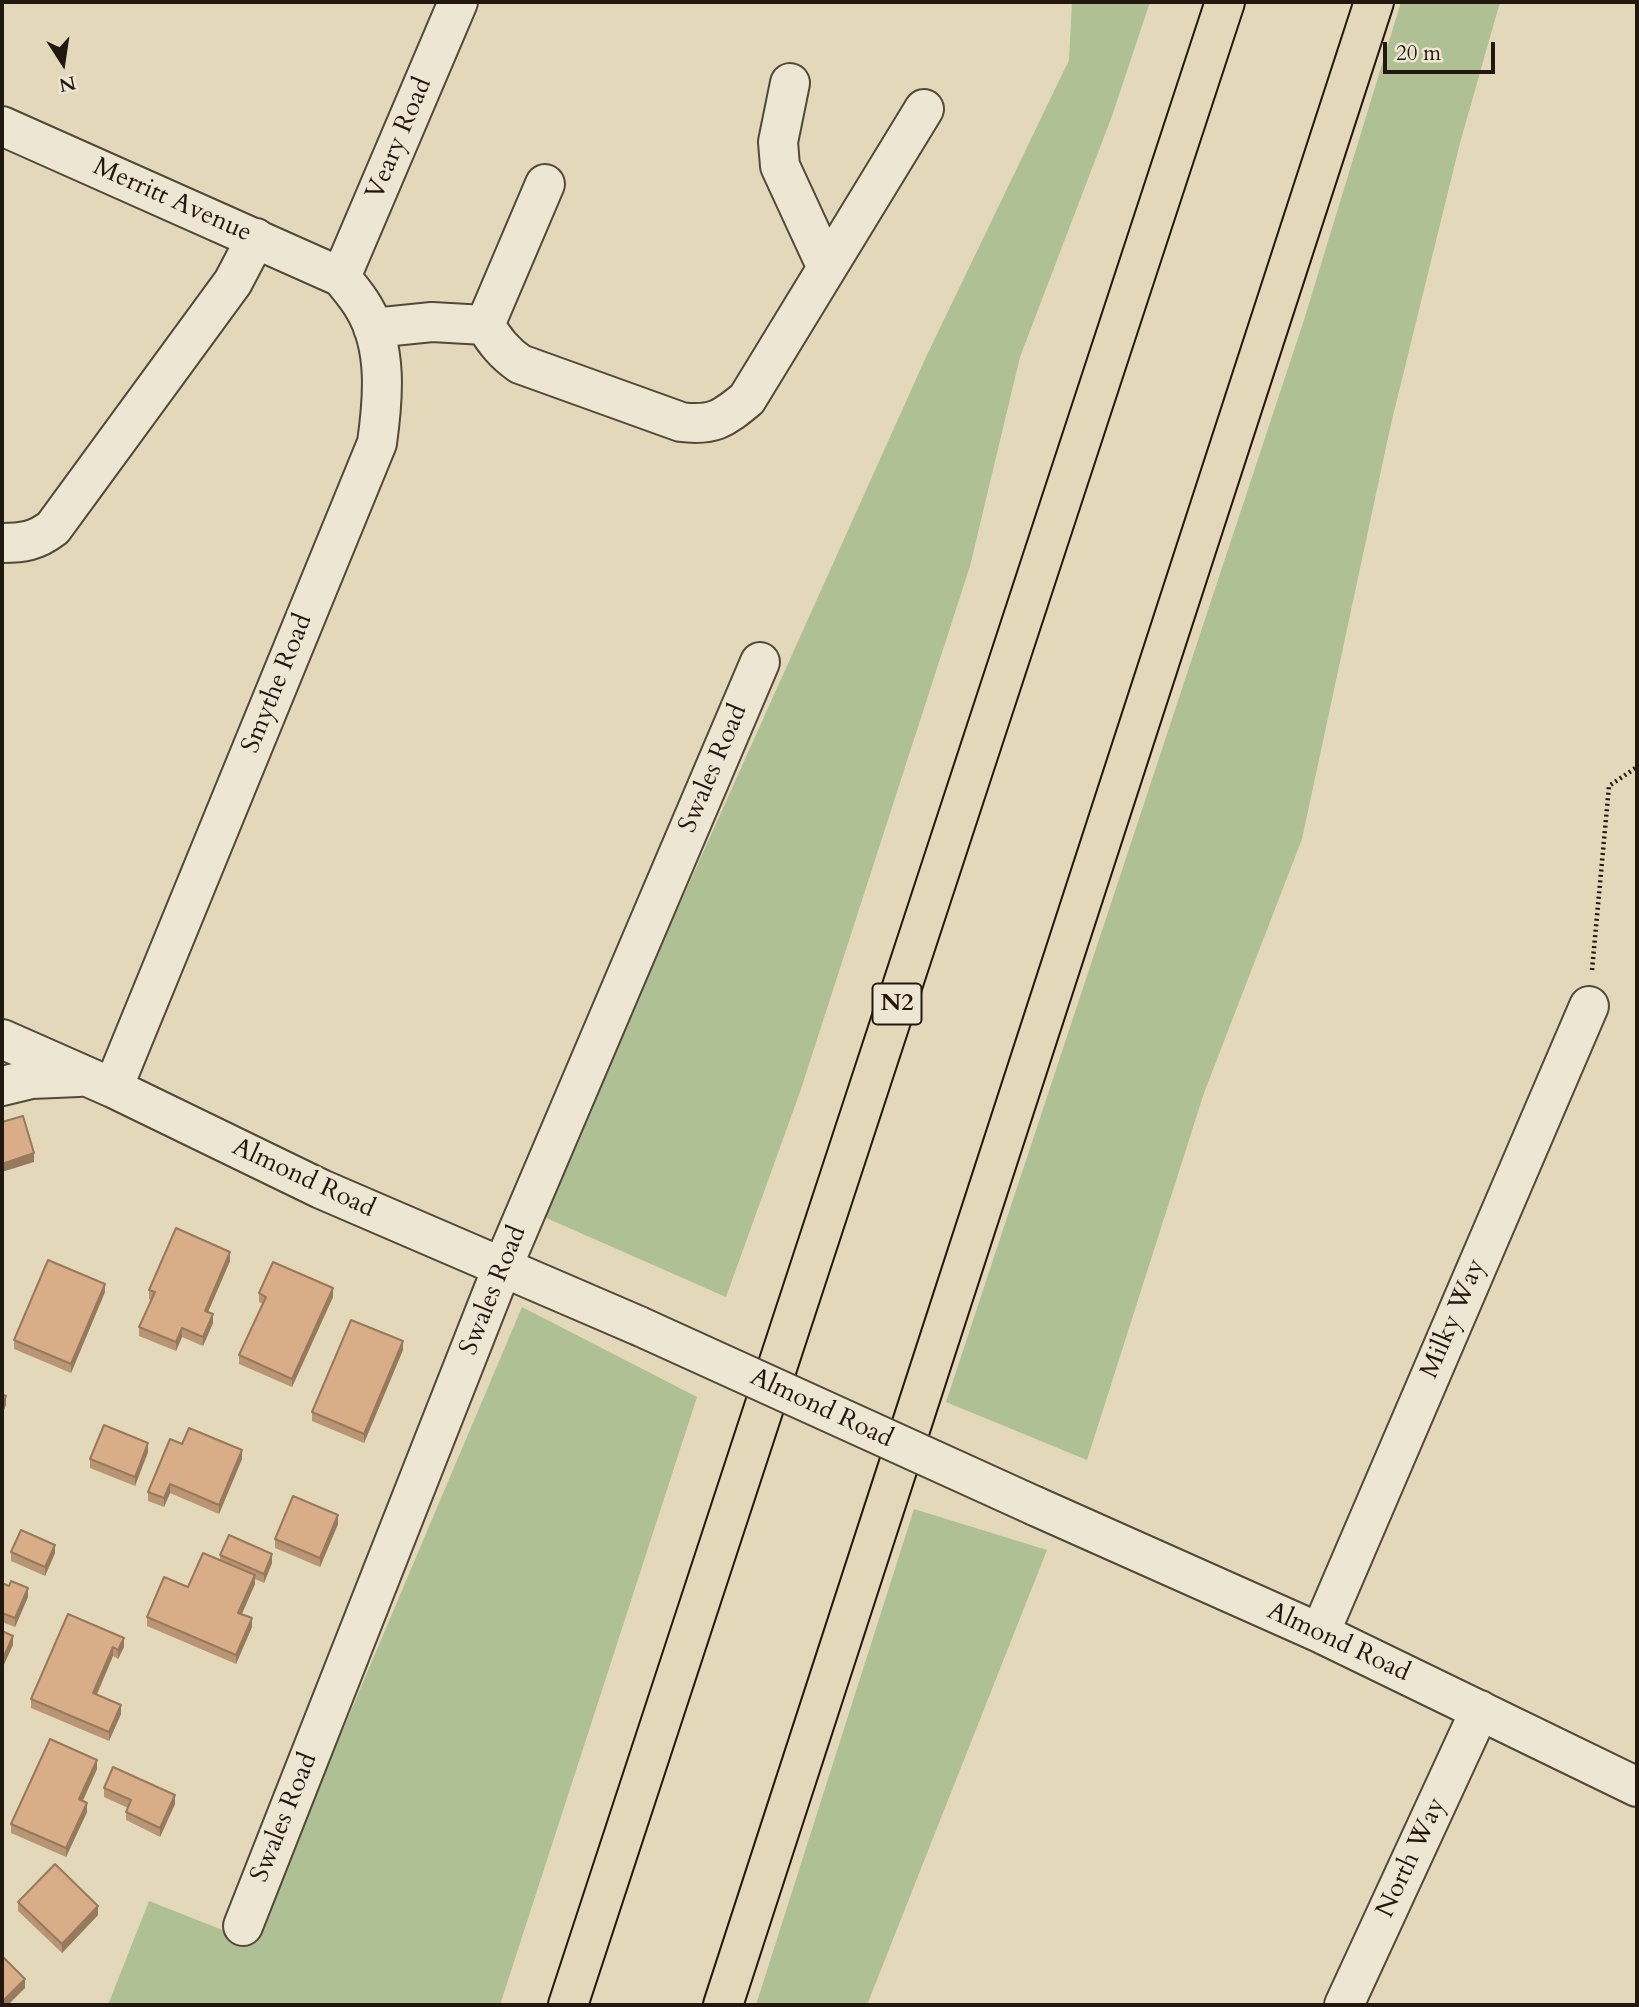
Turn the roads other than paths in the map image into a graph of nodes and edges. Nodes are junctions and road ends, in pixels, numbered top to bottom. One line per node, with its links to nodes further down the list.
1 (458, 2): 10 (street, Veary Road)
2 (1224, 2): 24 (highway, N2)
3 (1374, 2): 25 (highway)
4 (790, 83): 9 (street)
5 (923, 110): 9 (street)
6 (2, 126): 8 (street, Merritt Avenue)
7 (545, 184): 11 (street)
8 (256, 238): 10 (street, Merritt Avenue); 13 (street)
9 (827, 268): 11 (street)
10 (341, 277): 12 (street, Smythe Road)
11 (485, 325): 12 (street)
12 (373, 328): 17 (street, Smythe Road)
13 (2, 543)
14 (760, 662): 19 (street, Swales Road)
15 (1589, 1006): 20 (street, Milky Way)
16 (2, 1038): 17 (street, Almond Road)
17 (98, 1082): 18 (street); 19 (street, Almond Road)
18 (2, 1086)
19 (502, 1268): 20 (street, Almond Road, bridge); 23 (street, Swales Road)
20 (1320, 1633): 21 (street, Almond Road)
21 (1480, 1710): 22 (street, Almond Road); 26 (street, North Way)
22 (1637, 1787)
23 (243, 1926)
24 (568, 2005)
25 (723, 2005)
26 (1344, 2005)

